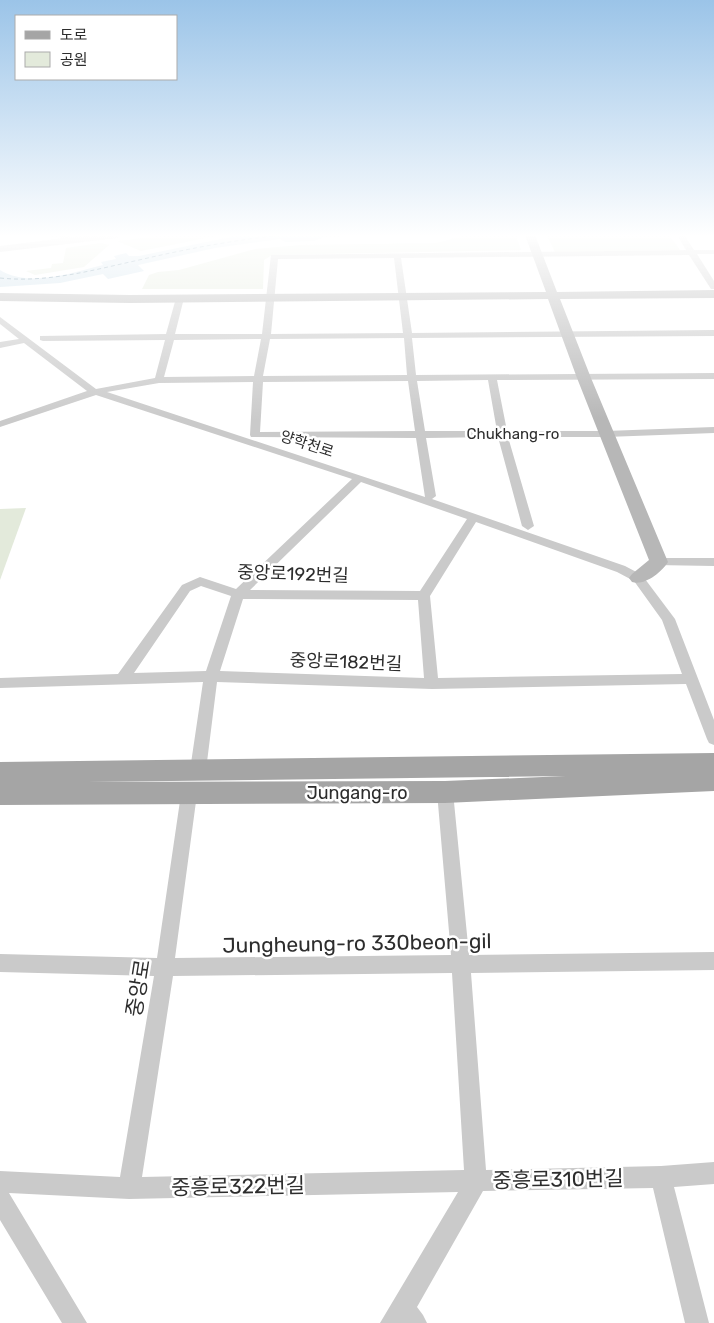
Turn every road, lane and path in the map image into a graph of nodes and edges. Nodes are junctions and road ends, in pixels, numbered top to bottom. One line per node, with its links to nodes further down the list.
1 (404, 296): 9 (street)
2 (552, 296): 10 (main road)
3 (0, 297): 6 (main road)
4 (269, 297): 5 (main road); 6 (main road); 12 (street)
5 (304, 297)
6 (180, 298): 11 (street)
7 (0, 320): 14 (street, 양학천로)
8 (714, 333): 10 (street)
9 (408, 335): 10 (street); 12 (street); 19 (street)
10 (569, 335): 17 (main road)
11 (169, 336): 12 (street); 13 (street); 21 (street)
12 (266, 336): 18 (street)
13 (43, 338)
14 (26, 340): 15 (street); 22 (street, 양학천로)
15 (0, 345)
16 (714, 376): 17 (street)
17 (584, 378): 20 (street); 26 (main road)
18 (258, 379): 19 (street); 21 (street); 27 (street, Chukhang-ro)
19 (412, 379): 20 (street); 27 (street)
20 (492, 379): 24 (street)
21 (159, 380): 22 (street)
22 (93, 391): 23 (street); 28 (street, 양학천로)
23 (0, 424)
24 (502, 433): 26 (street, Chukhang-ro); 27 (street, Chukhang-ro); 31 (street)
25 (712, 433): 26 (street, Chukhang-ro)
26 (606, 434): 32 (main road)
27 (421, 435): 29 (street)
28 (359, 478): 30 (street, 양학천로); 35 (street)
29 (430, 496)
30 (474, 517): 34 (street, 양학천로); 36 (street)
31 (528, 526)
32 (659, 562): 33 (street); 34 (main road)
33 (714, 562)
34 (638, 578): 39 (street)
35 (238, 594): 36 (street, 중앙로192번길); 37 (street); 38 (street, 중앙로192번길)
36 (424, 596): 41 (street)
37 (211, 676): 38 (street, 중앙로182번길); 41 (street, 중앙로182번길); 44 (street)
38 (122, 679): 40 (street, 중앙로182번길)
39 (691, 679): 41 (street, 중앙로182번길); 42 (street)
40 (0, 683)
41 (432, 684)
42 (714, 738)
43 (714, 763): 44 (main road, Jungang-ro)
44 (198, 770): 45 (main road, Jungang-ro)
45 (0, 773)
46 (714, 780): 47 (main road, Jungang-ro)
47 (445, 792): 49 (main road, Jungang-ro); 52 (street)
48 (0, 794): 49 (main road, Jungang-ro)
49 (189, 794): 53 (street, 중앙로)
50 (714, 961): 52 (street, Jungheung-ro 330beon-gil)
51 (0, 963): 53 (street, Jungheung-ro 330beon-gil)
52 (461, 964): 53 (street, Jungheung-ro 330beon-gil); 57 (street)
53 (164, 967): 58 (street, 중앙로)
54 (714, 1173): 55 (street, 중흥로310번길)
55 (661, 1177): 57 (street, 중흥로310번길); 62 (street)
56 (0, 1182): 58 (street, 중흥로322번길)
57 (476, 1182): 58 (street, 중흥로322번길); 60 (street, 중흥로310번길)
58 (129, 1188)
59 (0, 1199): 61 (street)
60 (403, 1318)
61 (75, 1323)
62 (697, 1323)

